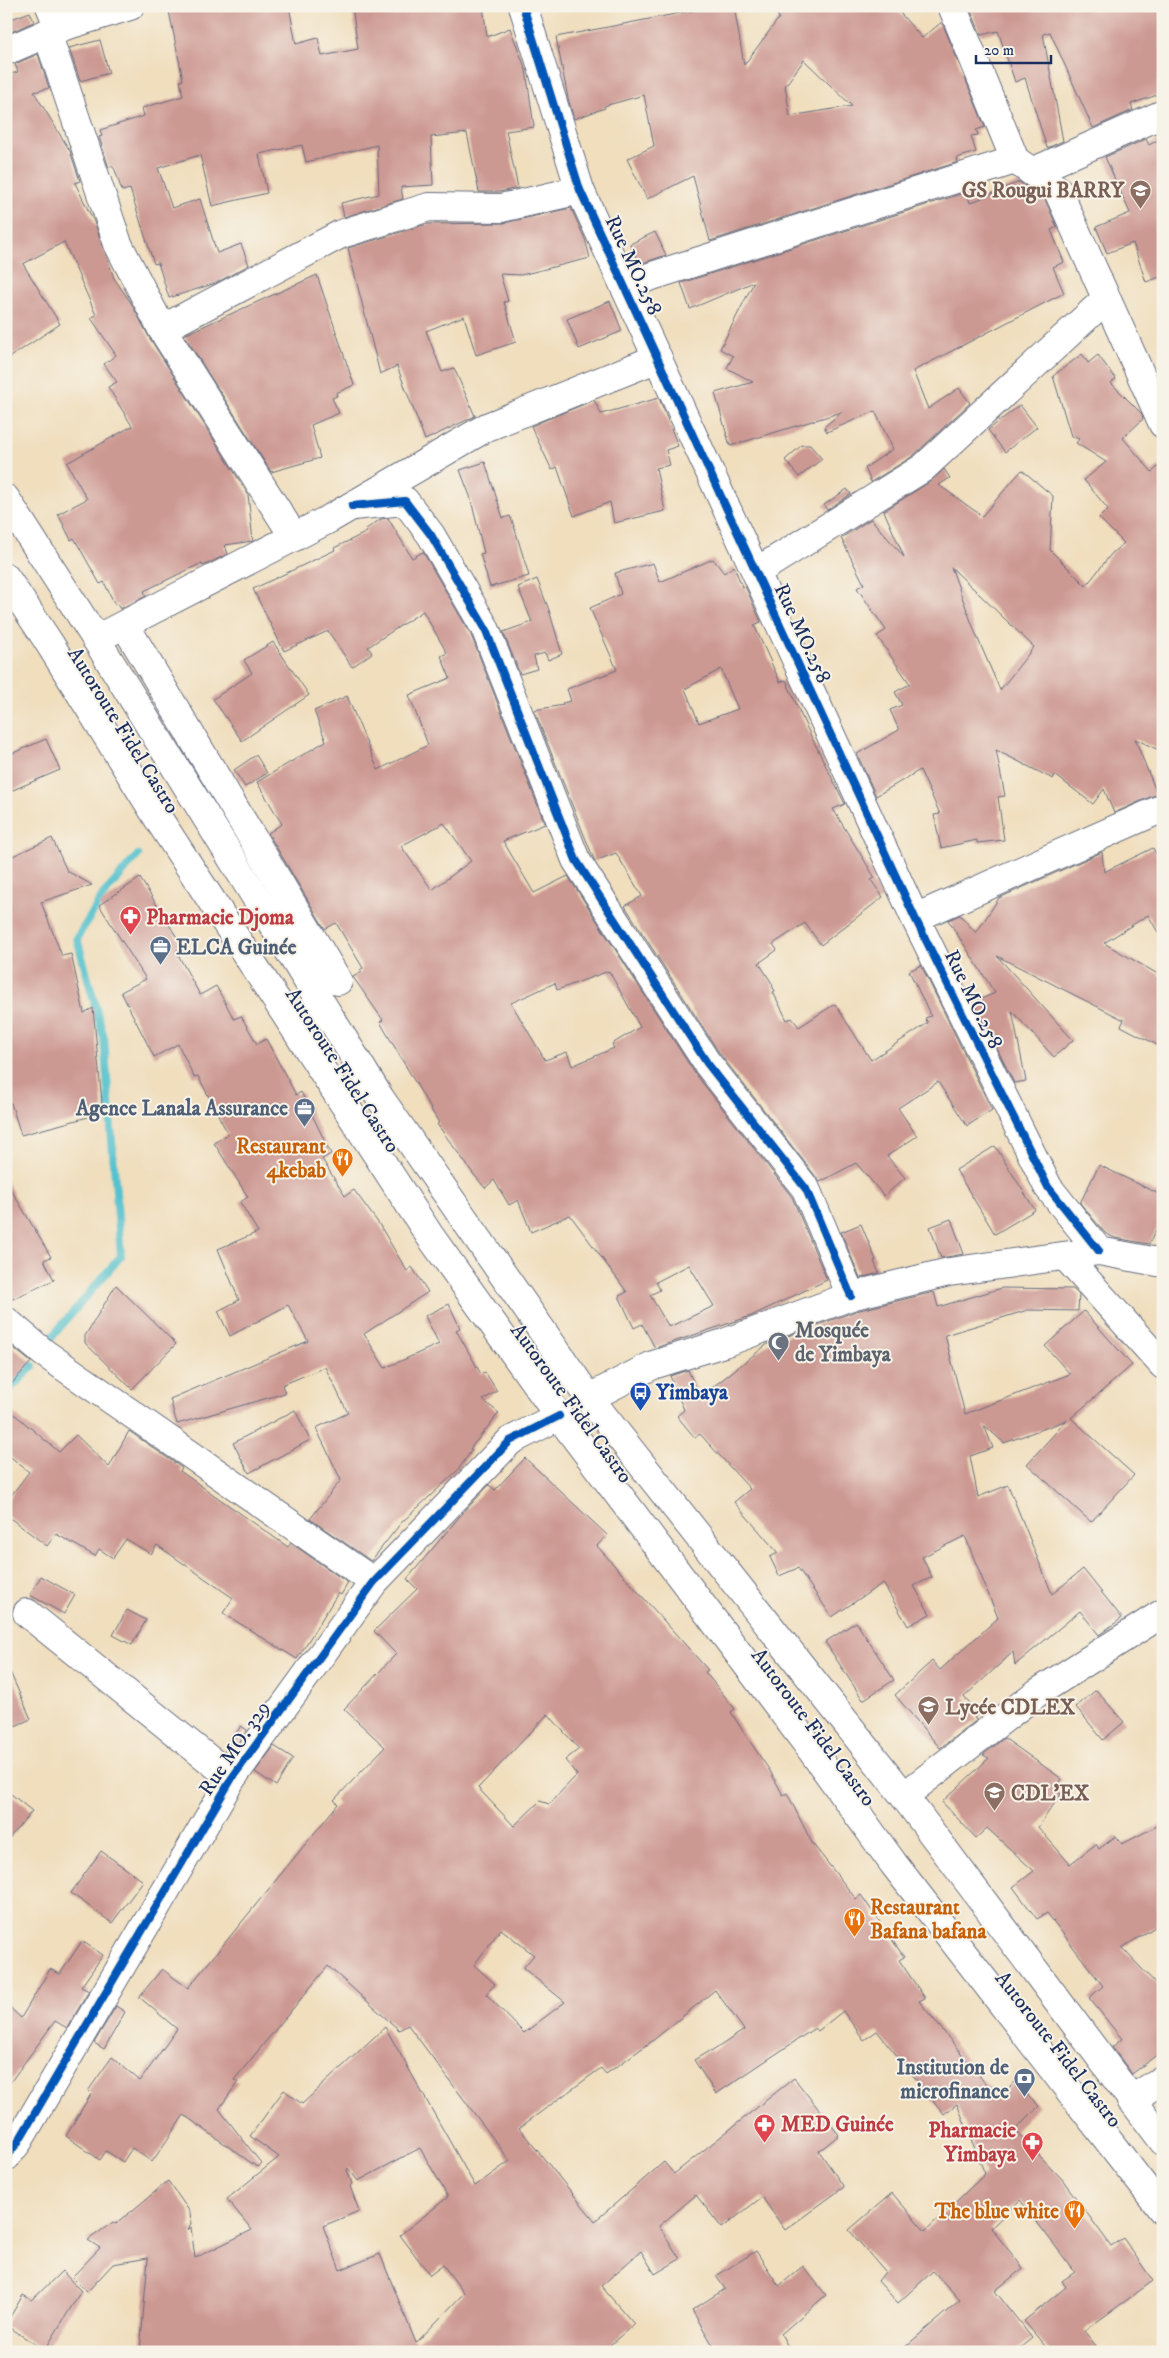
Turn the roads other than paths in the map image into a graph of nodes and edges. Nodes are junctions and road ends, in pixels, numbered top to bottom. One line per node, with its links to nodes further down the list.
1 (130, 6): 4 (main road)
2 (523, 6): 8 (main road, Rue MO.258)
3 (952, 6): 7 (main road)
4 (52, 23): 5 (main road); 11 (main road)
5 (6, 51)
6 (1163, 114): 7 (main road)
7 (1023, 166): 9 (main road); 10 (main road)
8 (580, 190): 9 (main road, Rue MO.258); 11 (main road)
9 (624, 285): 12 (main road, Rue MO.258)
10 (1106, 299): 13 (main road); 17 (main road)
11 (162, 329): 16 (main road)
12 (658, 358): 15 (main road); 17 (main road, Rue MO.258)
13 (1163, 424)
14 (6, 499): 20 (main road, Autoroute Fidel Castro)
15 (352, 506): 16 (main road); 27 (main road)
16 (294, 537): 19 (main road)
17 (756, 572): 22 (main road, Rue MO.258)
18 (6, 578): 31 (main road, Autoroute Fidel Castro)
19 (124, 625): 20 (main road); 23 (main road)
20 (96, 639): 30 (main road, Autoroute Fidel Castro)
21 (1163, 808): 22 (main road)
22 (915, 918): 24 (main road, Rue MO.258)
23 (338, 981)
24 (1099, 1251): 25 (main road); 26 (main road)
25 (1065, 1256): 27 (main road); 29 (main road)
26 (1163, 1263)
27 (851, 1296): 30 (main road)
28 (6, 1321): 32 (main road)
29 (1163, 1366)
30 (589, 1398): 36 (main road, Autoroute Fidel Castro)
31 (559, 1416): 32 (main road, Rue MO. 329); 42 (main road, Autoroute Fidel Castro)
32 (374, 1582): 35 (main road, Rue MO. 329)
33 (1163, 1612): 36 (main road)
34 (27, 1613): 35 (main road)
35 (232, 1778): 40 (main road, Rue MO. 329)
36 (904, 1796): 38 (main road, Autoroute Fidel Castro)
37 (1163, 2079): 38 (main road)
38 (1130, 2100): 39 (main road, Autoroute Fidel Castro)
39 (1163, 2141)
40 (10, 2143): 41 (main road, Rue MO. 329)
41 (6, 2171)
42 (1163, 2211)

